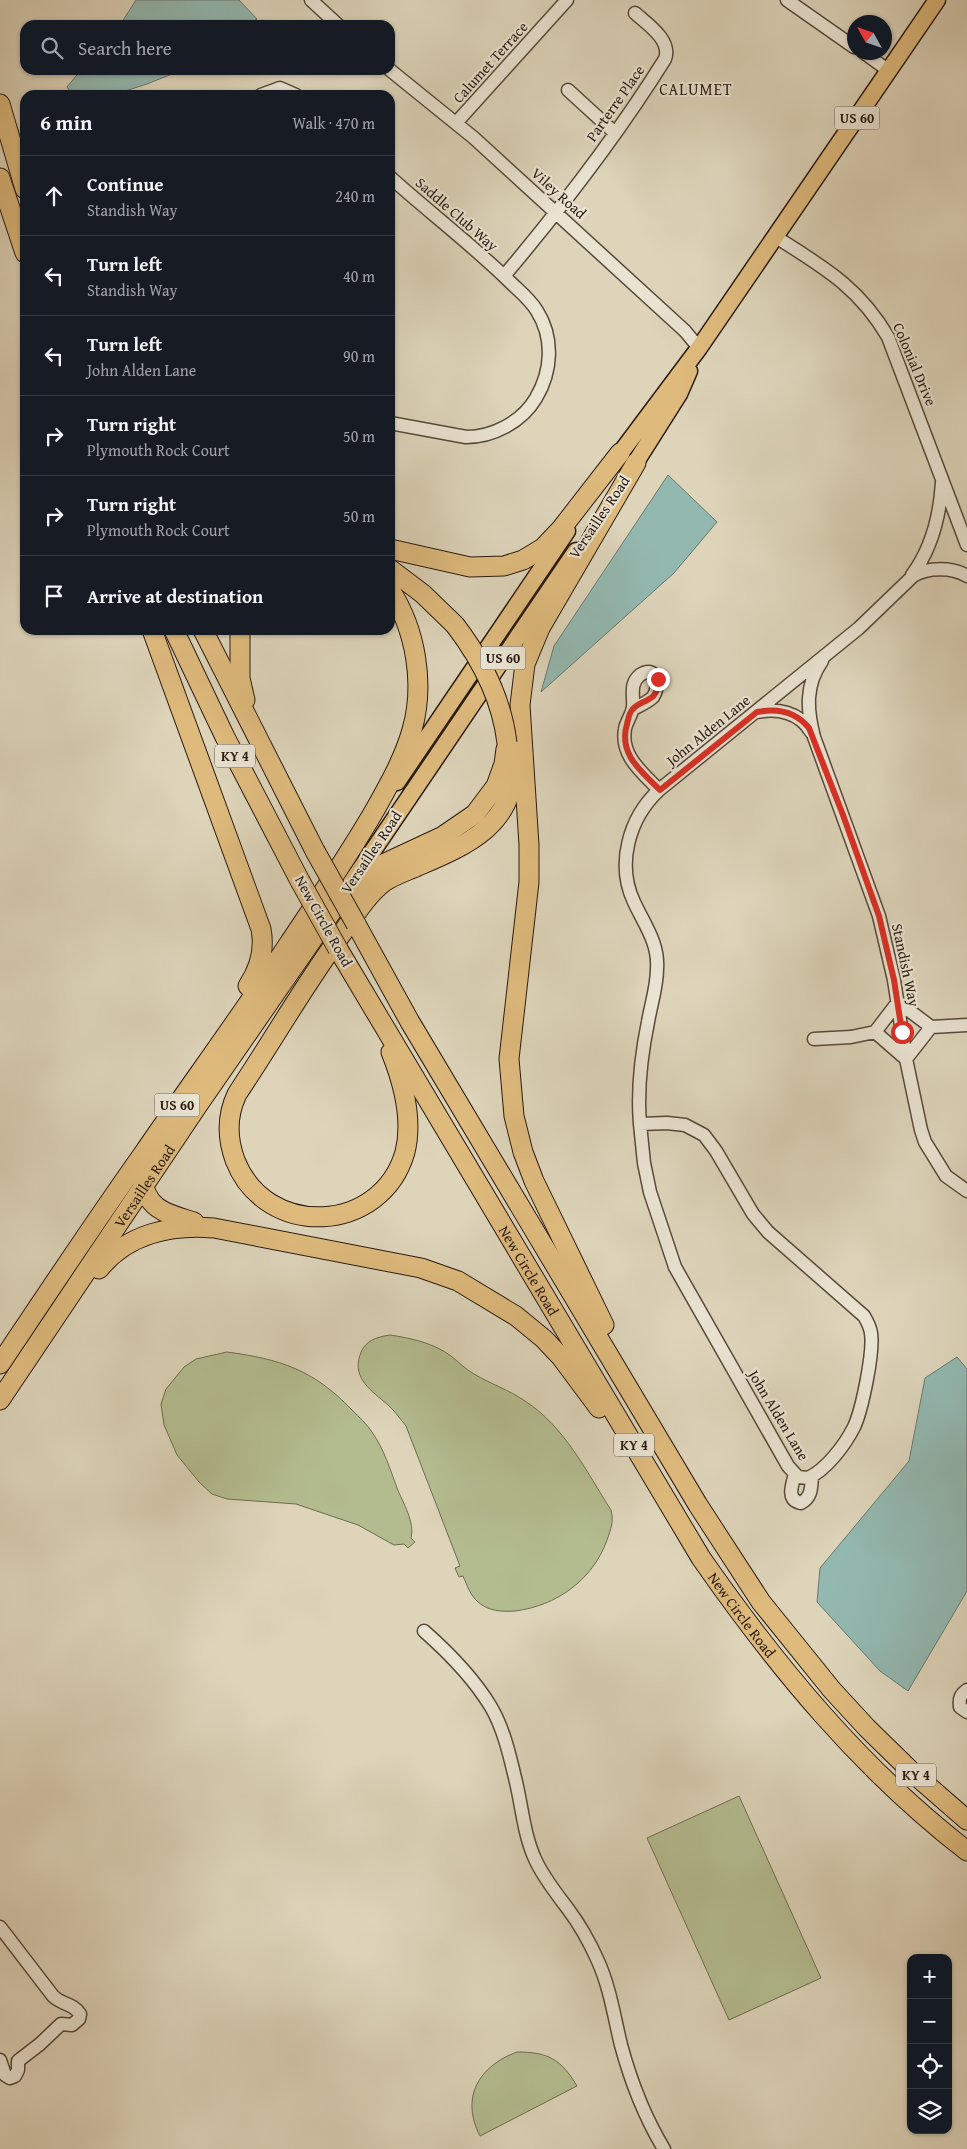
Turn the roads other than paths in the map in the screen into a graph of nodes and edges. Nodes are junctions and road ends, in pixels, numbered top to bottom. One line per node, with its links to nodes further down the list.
1 (311, 0): 7 (street)
2 (567, 0): 14 (street, Calumet Terrace)
3 (787, 0): 5 (street)
4 (937, 0): 10 (main road, Versailles Road / US 60)
5 (806, 5): 8 (street)
6 (634, 13): 15 (street, Parterre Place)
7 (333, 20)
8 (847, 41)
9 (874, 60): 10 (street)
10 (889, 71): 21 (main road, Versailles Road / US 60)
11 (395, 74): 14 (street, Viley Road)
12 (568, 90): 15 (street)
13 (0, 104): 16 (highway); 17 (highway)
14 (456, 123): 20 (street, Viley Road)
15 (615, 134): 20 (street, Parterre Place)
16 (20, 138)
17 (20, 173)
18 (0, 178): 22 (highway)
19 (395, 181): 23 (street, Saddle Club Way)
20 (557, 214): 23 (street); 24 (street, Viley Road)
21 (776, 237): 24 (main road, Versailles Road / US 60); 27 (street, Colonial Drive)
22 (20, 238)
23 (504, 276): 25 (street, Saddle Club Way)
24 (699, 348): 26 (main road, Versailles Road / US 60)
25 (395, 424)
26 (628, 458): 29 (highway); 41 (highway); 45 (main road, Versailles Road / US 60); 46 (main road, Versailles Road / US 60)
27 (942, 477): 28 (street, Colonial Drive); 32 (street, John Alden Lane)
28 (967, 545)
29 (395, 550)
30 (395, 573): 46 (highway, bridge)
31 (967, 576): 32 (street, John Alden Lane)
32 (906, 583): 38 (street, John Alden Lane)
33 (395, 599): 45 (highway)
34 (154, 635): 55 (highway)
35 (176, 635): 47 (highway, New Circle Road / KY 4, bridge)
36 (206, 635): 43 (highway, New Circle Road / KY 4)
37 (240, 635): 43 (highway)
38 (826, 655): 40 (street, John Alden Lane); 42 (street, Standish Way)
39 (633, 709): 44 (street)
40 (757, 712): 42 (street, Standish Way); 44 (street, John Alden Lane)
41 (521, 724): 47 (highway); 63 (highway)
42 (814, 737): 48 (street, Standish Way)
43 (283, 790): 63 (highway, New Circle Road / KY 4, bridge)
44 (660, 790): 54 (street, John Alden Lane)
45 (354, 846): 55 (highway, Versailles Road / US 60)
46 (332, 911): 57 (highway, Versailles Road / US 60)
47 (364, 991): 66 (highway, New Circle Road / KY 4)
48 (898, 1002): 50 (street); 51 (street); 53 (street, Standish Way)
49 (967, 1025): 50 (street)
50 (931, 1027): 53 (street)
51 (875, 1032): 52 (street); 53 (street)
52 (814, 1039)
53 (906, 1059): 58 (street, Standish Way)
54 (640, 1124): 64 (street, John Alden Lane); 65 (street, John Alden Lane)
55 (163, 1126): 56 (highway, Versailles Road / US 60)
56 (139, 1159): 57 (highway); 61 (highway, Versailles Road / US 60)
57 (143, 1188): 59 (highway); 60 (highway, Versailles Road / US 60)
58 (967, 1191)
59 (214, 1228): 60 (highway); 66 (highway)
60 (32, 1351): 62 (highway, Versailles Road / US 60)
61 (0, 1364)
62 (0, 1400)
63 (662, 1443): 70 (highway, New Circle Road / KY 4)
64 (795, 1474): 65 (street, John Alden Lane); 65 (street)
65 (812, 1476)
66 (668, 1502): 71 (highway, New Circle Road / KY 4)
67 (424, 1631): 76 (street)
68 (967, 1690): 69 (street)
69 (967, 1712)
70 (967, 1820)
71 (967, 1851)
72 (0, 1927): 73 (street)
73 (59, 2002): 74 (street); 74 (street)
74 (60, 2024): 75 (street)
75 (1, 2060)
76 (664, 2149)

